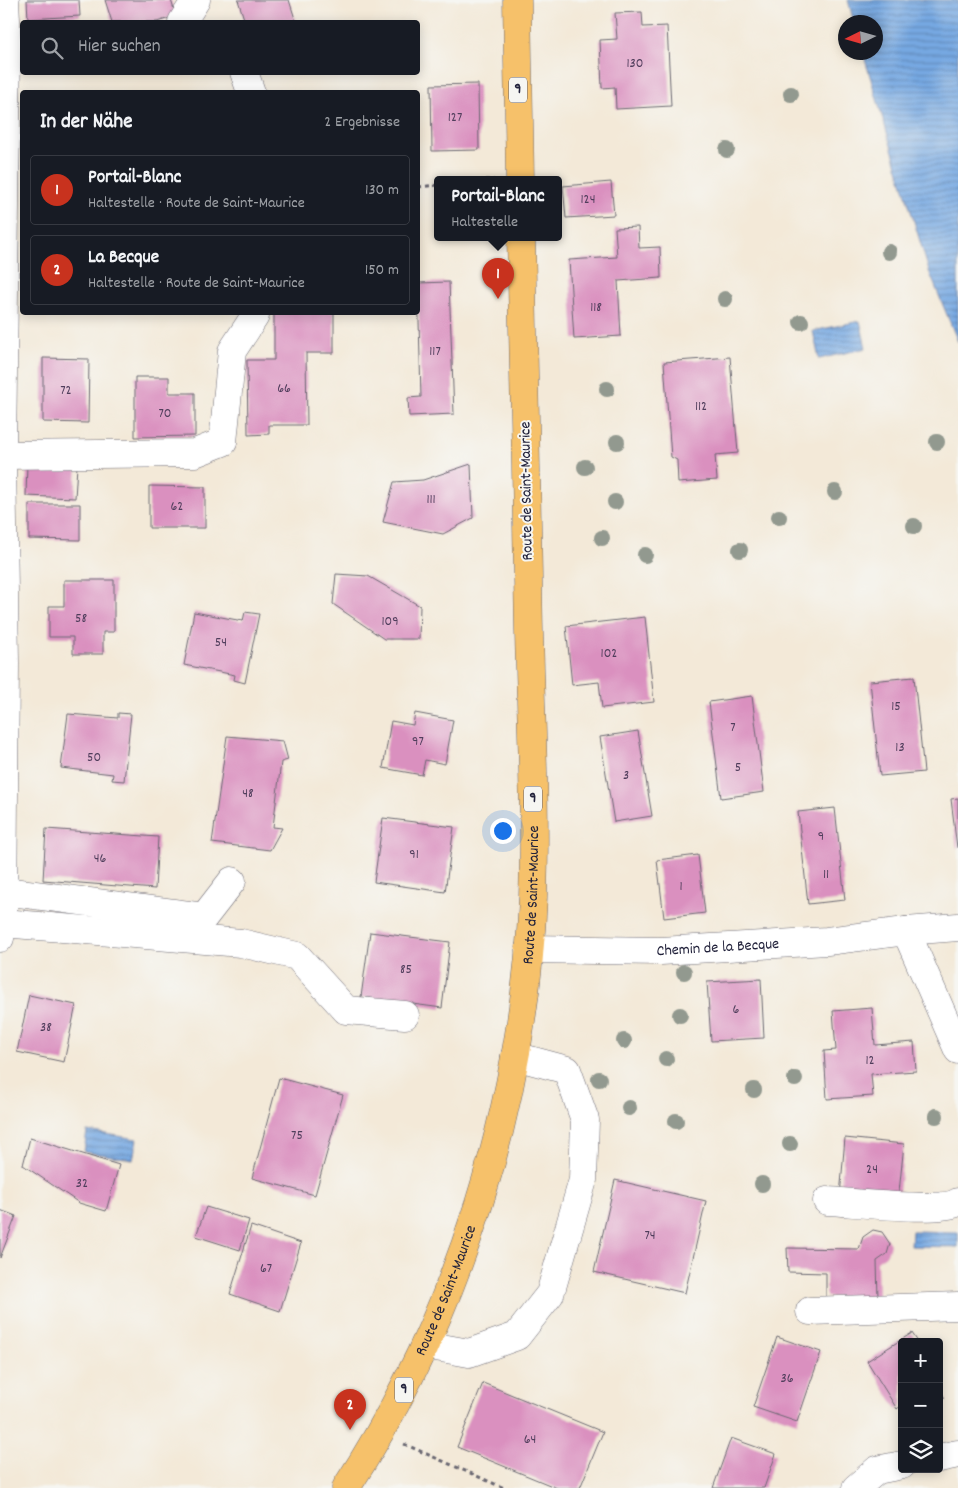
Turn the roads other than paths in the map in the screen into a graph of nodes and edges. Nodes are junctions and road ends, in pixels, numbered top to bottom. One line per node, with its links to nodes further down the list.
1 (5, 0): 5 (street)
2 (196, 0): 4 (street)
3 (517, 0): 8 (main road, 9)
4 (183, 20)
5 (15, 42): 10 (street)
6 (245, 75): 7 (street)
7 (249, 90)
8 (520, 176)
9 (521, 241): 19 (main road, Route de Saint-Maurice / 9)
10 (3, 251): 12 (street)
11 (255, 316): 12 (street)
12 (2, 455): 13 (street)
13 (1, 494): 15 (street)
14 (232, 881): 15 (street)
15 (4, 891): 17 (street)
16 (958, 927): 18 (street, Chemin de la Becque)
17 (2, 930): 20 (street)
18 (906, 931): 19 (street, Chemin de la Becque); 21 (street)
19 (529, 949): 22 (main road, Route de Saint-Maurice / 9)
20 (405, 1015)
21 (958, 1050)
22 (515, 1056): 27 (main road, Route de Saint-Maurice / 9); 27 (street)
23 (827, 1201): 24 (street)
24 (958, 1202)
25 (958, 1306): 26 (street)
26 (810, 1311)
27 (425, 1345): 31 (main road, Route de Saint-Maurice / 9)
28 (958, 1454): 29 (street)
29 (943, 1457)
30 (890, 1468): 32 (street)
31 (346, 1488)
32 (856, 1488)

